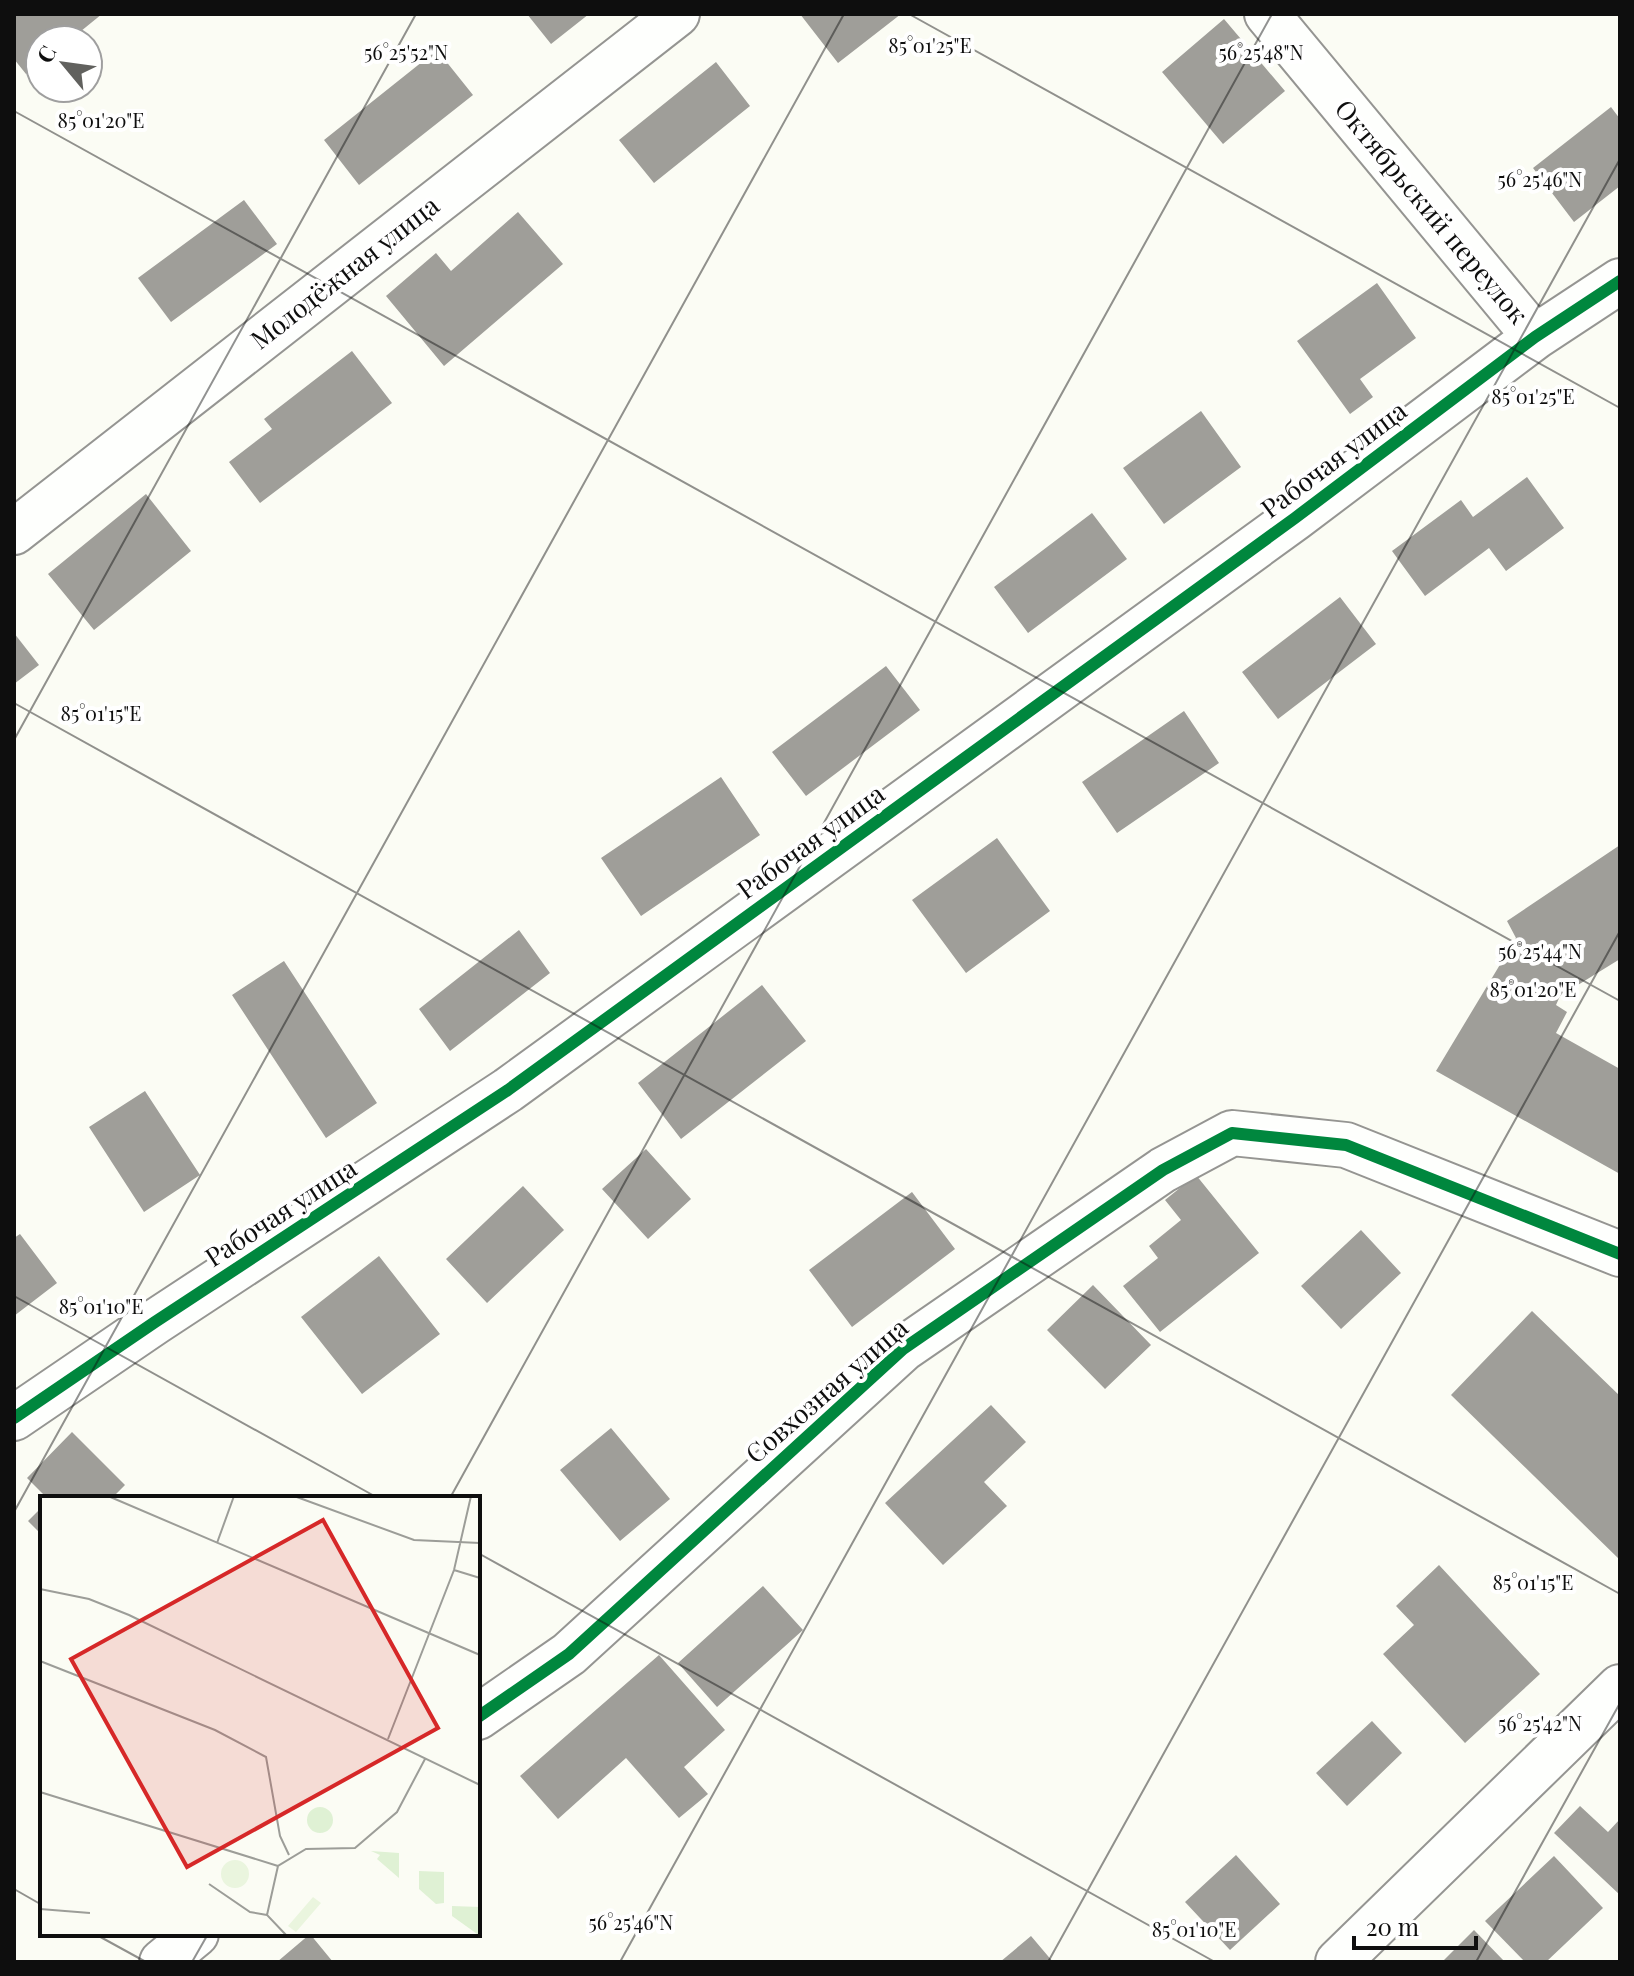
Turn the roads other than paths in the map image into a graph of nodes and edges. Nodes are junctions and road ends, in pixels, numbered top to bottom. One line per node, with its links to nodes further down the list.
1 (677, 14): 5 (street, Молодёжная улица)
2 (1267, 14): 4 (street, Октябрьский переулок)
3 (1620, 281): 4 (street, Рабочая улица)
4 (1535, 337): 7 (street, Рабочая улица)
5 (14, 532)
6 (1620, 1254): 9 (street, Совхозная улица)
7 (14, 1418)
8 (1620, 1687): 12 (street)
9 (480, 1716)
10 (194, 1936): 11 (street)
11 (162, 1962)
12 (1338, 1962)

